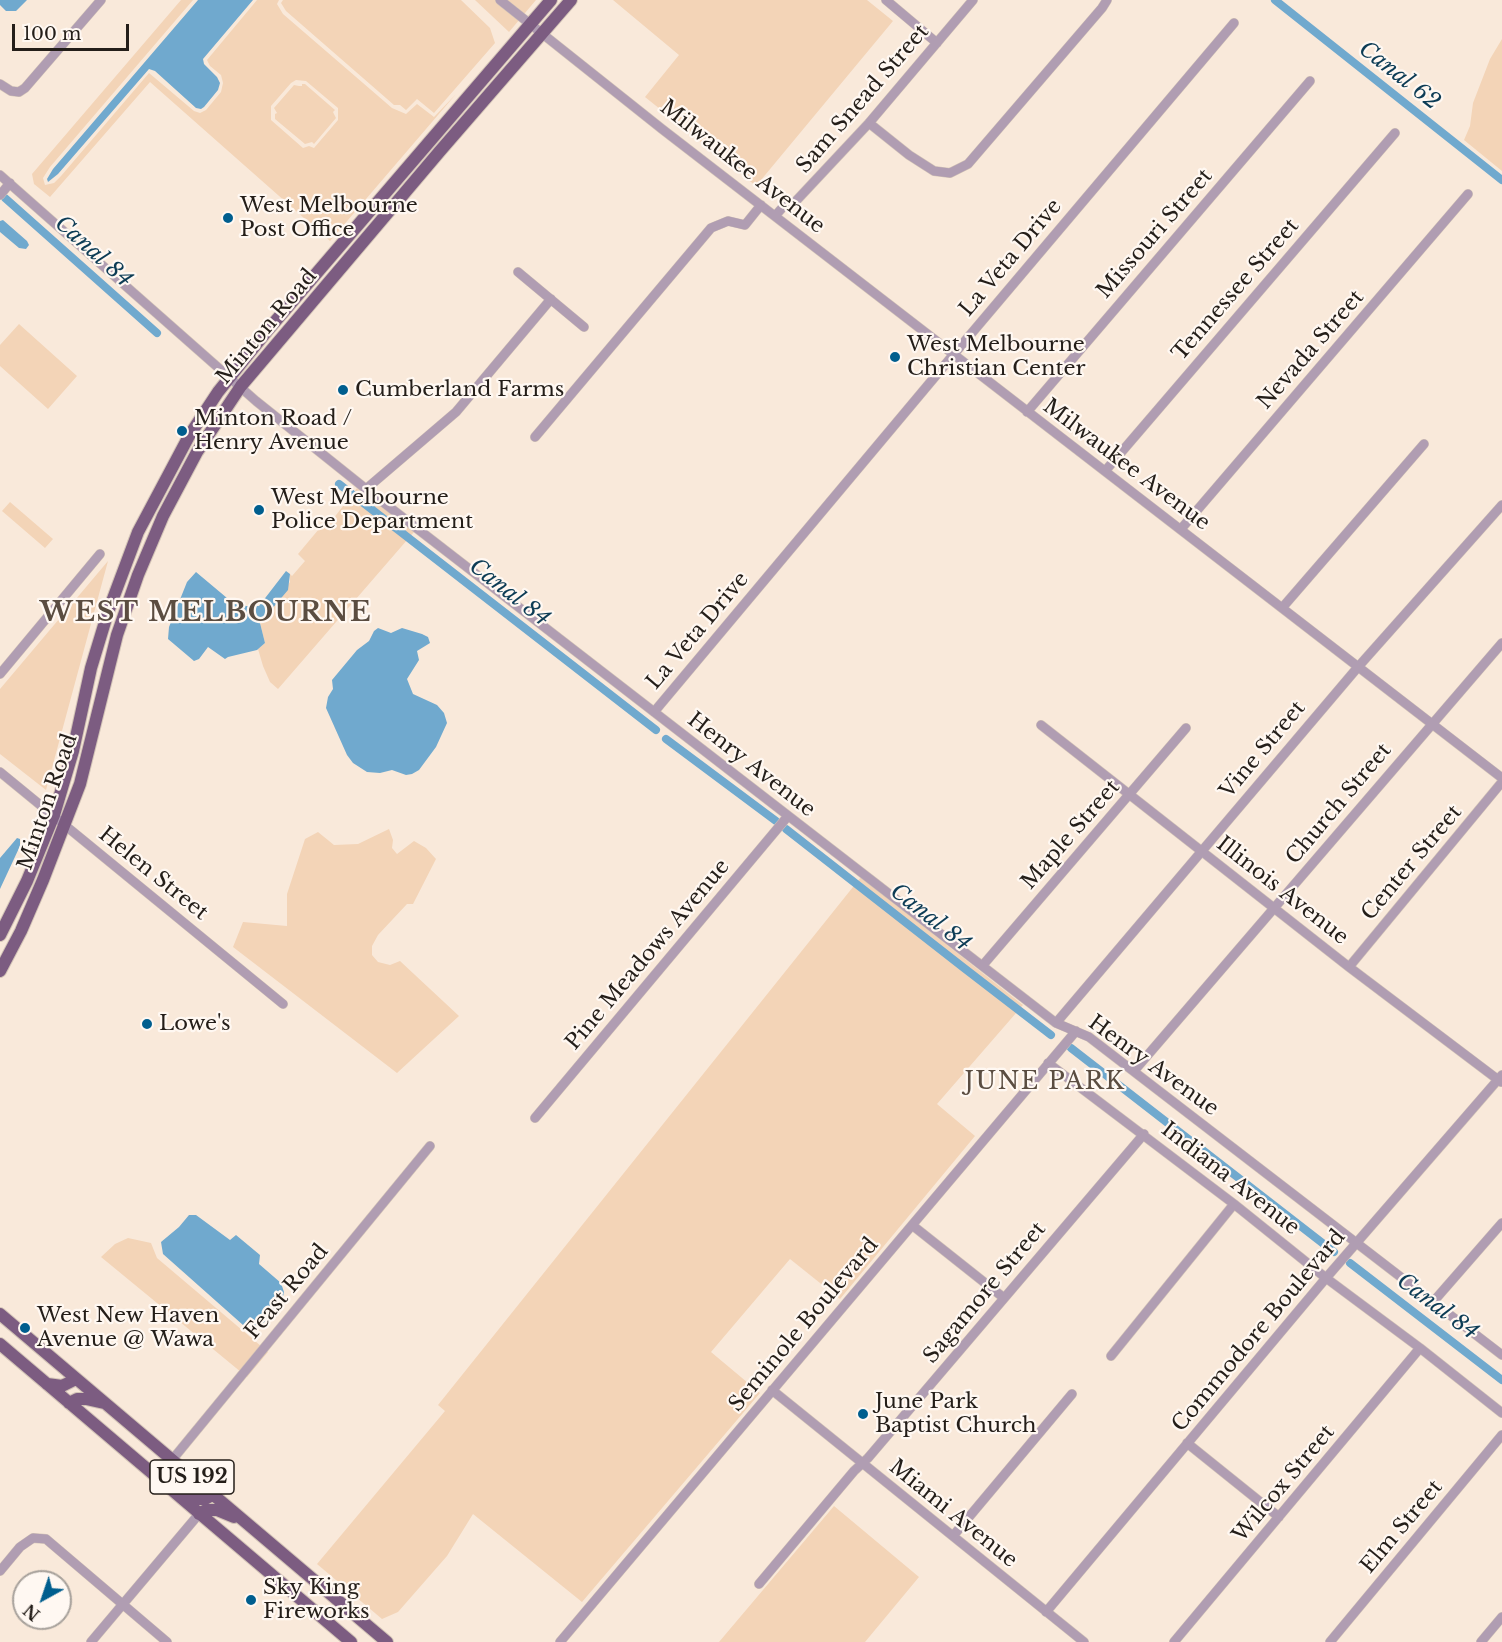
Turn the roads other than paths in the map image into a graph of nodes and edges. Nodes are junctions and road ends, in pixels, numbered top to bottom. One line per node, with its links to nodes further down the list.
1 (101, 0): 13 (street)
2 (500, 0): 9 (street, Milwaukee Avenue)
3 (551, 0): 9 (main road, Minton Road)
4 (571, 0): 10 (main road, Minton Road)
5 (886, 0): 11 (street)
6 (973, 0): 11 (street, Sam Snead Street)
7 (1107, 0): 14 (street)
8 (1234, 23): 25 (street, La Veta Drive)
9 (530, 25): 10 (street, Milwaukee Avenue); 26 (main road, Minton Road)
10 (542, 35): 20 (street, Milwaukee Avenue); 27 (main road, Minton Road)
11 (937, 43): 14 (street, Sam Snead Street)
12 (1310, 81): 28 (street, Missouri Street)
13 (0, 84)
14 (869, 123): 21 (street, Sam Snead Street)
15 (1395, 133): 31 (street, Tennessee Street)
16 (0, 175): 17 (street, Henry Avenue)
17 (10, 183): 19 (street); 26 (street, Henry Avenue)
18 (1468, 194): 34 (street, Nevada Street)
19 (0, 195)
20 (761, 206): 21 (street, Milwaukee Avenue); 29 (street)
21 (775, 216): 25 (street, Milwaukee Avenue)
22 (518, 272): 23 (street)
23 (550, 299): 24 (street); 32 (street)
24 (584, 327)
25 (954, 354): 28 (street, Milwaukee Avenue); 42 (street, La Veta Drive)
26 (230, 376): 27 (street, Henry Avenue); 38 (main road, Minton Road)
27 (241, 386): 32 (street, Henry Avenue); 37 (main road, Minton Road)
28 (1027, 412): 31 (street, Milwaukee Avenue)
29 (535, 437)
30 (1425, 444): 36 (street)
31 (1106, 470): 34 (street, Milwaukee Avenue)
32 (366, 489): 42 (street, Henry Avenue)
33 (1502, 505): 40 (street, Vine Street)
34 (1181, 529): 36 (street, Milwaukee Avenue)
35 (100, 554): 41 (street)
36 (1282, 608): 40 (street, Milwaukee Avenue)
37 (124, 613): 38 (main road); 51 (main road, Minton Road)
38 (108, 614): 49 (main road, Minton Road)
39 (1502, 643): 43 (street, Church Street)
40 (1358, 667): 43 (street, Milwaukee Avenue); 52 (street, Vine Street)
41 (0, 674)
42 (654, 712): 50 (street, Henry Avenue)
43 (1432, 723): 47 (street, Milwaukee Avenue); 53 (street, Church Street)
44 (1041, 724): 48 (street, Illinois Avenue)
45 (1186, 728): 48 (street, Maple Street)
46 (0, 772): 49 (street, Helen Street)
47 (1502, 780): 56 (street, Center Street)
48 (1130, 793): 52 (street, Illinois Avenue); 55 (street, Maple Street)
49 (54, 815): 51 (street, Helen Street); 54 (main road, Minton Road)
50 (788, 816): 55 (street, Henry Avenue); 64 (street, Pine Meadows Avenue)
51 (64, 825): 57 (main road, Minton Road); 58 (street, Helen Street)
52 (1202, 851): 53 (street, Illinois Avenue); 59 (street, Vine Street)
53 (1274, 908): 56 (street, Illinois Avenue); 62 (street, Church Street)
54 (0, 935)
55 (983, 965): 59 (street, Henry Avenue)
56 (1349, 967): 63 (street, Illinois Avenue)
57 (0, 971)
58 (283, 1004)
59 (1056, 1023): 60 (street, Henry Avenue)
60 (1076, 1031): 61 (street, Seminole Boulevard); 62 (street, Henry Avenue)
61 (1048, 1063): 65 (street, Indiana Avenue); 69 (street, Seminole Boulevard)
62 (1134, 1071): 70 (street, Henry Avenue)
63 (1501, 1079): 70 (street, Commodore Boulevard)
64 (535, 1118)
65 (1144, 1134): 67 (street, Indiana Avenue); 72 (street, Sagamore Street)
66 (430, 1146): 90 (street, Feast Road)
67 (1234, 1203): 71 (street, Indiana Avenue); 80 (street)
68 (1502, 1222): 73 (street)
69 (912, 1225): 72 (street); 83 (street, Seminole Boulevard)
70 (1356, 1243): 71 (street, Commodore Boulevard); 73 (street, Henry Avenue)
71 (1326, 1278): 78 (street, Indiana Avenue); 89 (street, Commodore Boulevard)
72 (1004, 1298): 91 (street, Sagamore Street)
73 (1433, 1302): 79 (street, Henry Avenue)
74 (0, 1314): 76 (main road, US 192)
75 (0, 1324): 76 (main road)
76 (19, 1330): 81 (main road, US 192)
77 (0, 1344): 82 (main road, US 192)
78 (1420, 1348): 87 (street, Indiana Avenue); 95 (street, Wilcox Street)
79 (1502, 1354)
80 (1111, 1356)
81 (76, 1379): 82 (main road); 86 (main road, US 192)
82 (46, 1383): 85 (main road, US 192)
83 (772, 1390): 91 (street, Miami Avenue); 107 (street, Seminole Boulevard)
84 (1072, 1394): 97 (street)
85 (69, 1403): 86 (main road); 92 (main road, US 192)
86 (105, 1403): 90 (main road, US 192)
87 (1502, 1413)
88 (1502, 1435): 110 (street, Elm Street)
89 (1187, 1443): 95 (street); 101 (street, Commodore Boulevard)
90 (172, 1460): 93 (main road, US 192)
91 (861, 1463): 97 (street, Miami Avenue); 99 (street, Sagamore Street)
92 (174, 1492): 93 (main road); 94 (main road, US 192)
93 (212, 1495): 96 (main road, US 192)
94 (200, 1514): 96 (main road); 100 (street); 105 (main road, US 192)
95 (1279, 1517): 109 (street, Wilcox Street)
96 (243, 1520): 106 (main road, US 192)
97 (953, 1536): 101 (street, Miami Avenue)
98 (0, 1571): 100 (street)
99 (759, 1584)
100 (123, 1604): 103 (street); 104 (street)
101 (1046, 1612): 108 (street, Miami Avenue)
102 (1502, 1617): 111 (street)
103 (91, 1642)
104 (167, 1642)
105 (351, 1642)
106 (387, 1642)
107 (560, 1642)
108 (1084, 1642)
109 (1174, 1642)
110 (1330, 1642)
111 (1481, 1642)

